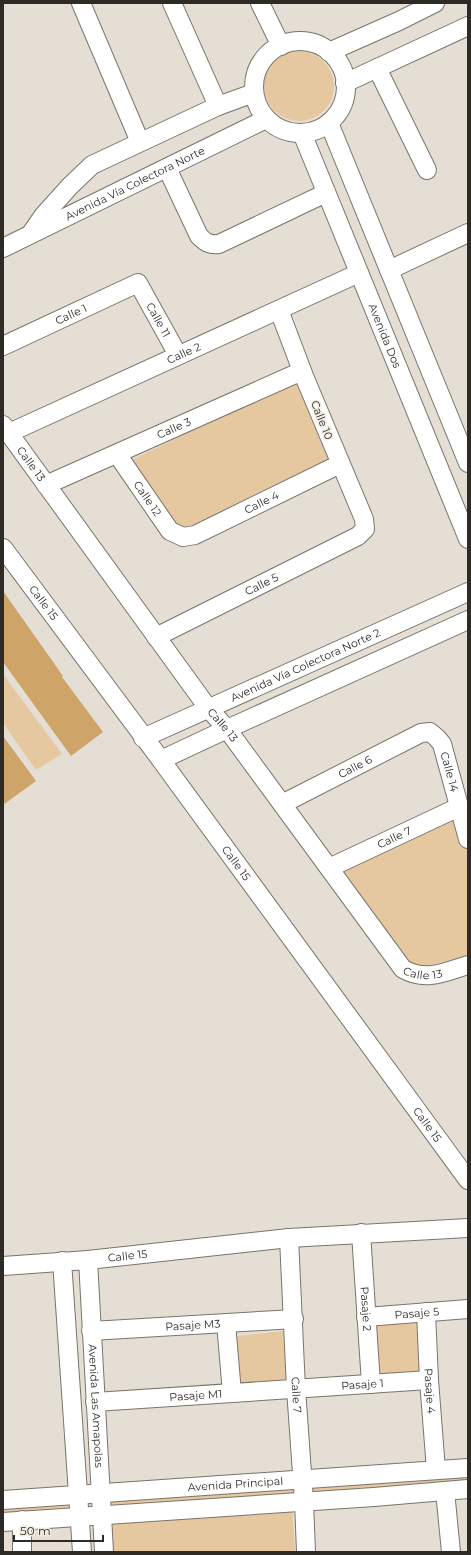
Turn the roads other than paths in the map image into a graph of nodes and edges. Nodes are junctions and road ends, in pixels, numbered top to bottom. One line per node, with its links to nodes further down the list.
1 (81, 3): 15 (street)
2 (172, 3): 11 (street)
3 (260, 3): 6 (street)
4 (435, 3): 7 (street)
5 (468, 26): 8 (street)
6 (281, 46): 7 (street); 10 (street)
7 (329, 52): 9 (street)
8 (377, 68): 9 (street); 17 (street)
9 (345, 83): 13 (street)
10 (254, 93): 11 (street); 12 (street)
11 (218, 106): 15 (street)
12 (266, 119): 14 (street); 16 (street, Avenida Vía Colectora Norte)
13 (329, 123): 14 (street); 22 (street)
14 (302, 133): 18 (street, Avenida Dos)
15 (140, 142): 20 (street)
16 (167, 168): 18 (street); 20 (street, Avenida Vía Colectora Norte)
17 (427, 170)
18 (326, 193): 23 (street, Avenida Dos)
19 (468, 233): 22 (street)
20 (30, 235): 21 (street, Avenida Vía Colectora Norte)
21 (3, 248)
22 (389, 270): 31 (street)
23 (358, 273): 25 (street, Calle 2); 36 (street, Avenida Dos)
24 (138, 284): 26 (street, Calle 1); 27 (street, Calle 11)
25 (279, 310): 27 (street, Calle 2); 28 (street, Calle 10)
26 (3, 346)
27 (178, 355): 29 (street, Calle 2)
28 (302, 371): 30 (street, Calle 3); 32 (street, Calle 10)
29 (6, 429): 33 (street, Calle 13)
30 (117, 454): 33 (street, Calle 3); 35 (street, Calle 12)
31 (468, 463)
32 (340, 464): 34 (street, Calle 10); 35 (street, Calle 4)
33 (46, 485): 40 (street, Calle 13)
34 (365, 530): 40 (street, Calle 5)
35 (183, 537)
36 (468, 539)
37 (3, 548): 44 (street, Calle 15)
38 (468, 592): 41 (street, Avenida Vía Colectora Norte 2)
39 (468, 620): 42 (street)
40 (156, 637): 41 (street, Calle 13)
41 (208, 708): 42 (street, Calle 13); 44 (street, Avenida Vía Colectora Norte 2)
42 (227, 729): 45 (street); 46 (street, Calle 13)
43 (430, 732): 46 (street, Calle 6); 47 (street, Calle 14)
44 (143, 738): 45 (street, Calle 15)
45 (161, 760): 51 (street, Calle 15)
46 (282, 804): 49 (street, Calle 13)
47 (459, 807): 48 (street, Calle 14); 49 (street, Calle 7)
48 (468, 839)
49 (329, 868): 50 (street, Calle 13)
50 (468, 965)
51 (461, 1158): 52 (street, Calle 15)
52 (468, 1180)
53 (468, 1228): 54 (street, Calle 15)
54 (361, 1233): 55 (street, Calle 15); 61 (street, Pasaje 2)
55 (289, 1238): 56 (street, Calle 15); 62 (street, Calle 7)
56 (88, 1260): 57 (street, Calle 15); 64 (street, Avenida Las Amapolas)
57 (62, 1261): 58 (street, Calle 15); 76 (street, Avenida Las Amapolas)
58 (3, 1266)
59 (468, 1309): 60 (street, Pasaje 5)
60 (426, 1312): 61 (street, Pasaje 5); 65 (street, Pasaje 4)
61 (366, 1317): 66 (street, Pasaje 2)
62 (294, 1319): 63 (street, Pasaje M3); 67 (street, Calle 7)
63 (226, 1323): 64 (street, Pasaje M3); 68 (street)
64 (91, 1331): 69 (street, Avenida Las Amapolas)
65 (429, 1380): 66 (street, Pasaje 1); 71 (street, Pasaje 4)
66 (371, 1384): 67 (street, Pasaje 1)
67 (296, 1389): 68 (street, Pasaje M1); 72 (street, Calle 7)
68 (232, 1393): 69 (street, Pasaje M1)
69 (95, 1402): 75 (street, Avenida Las Amapolas)
70 (468, 1468): 71 (street, Avenida Principal)
71 (436, 1470): 72 (street, Avenida Principal)
72 (303, 1479): 75 (street, Avenida Principal); 78 (street, Calle 7)
73 (468, 1489): 74 (street, Avenida Principal)
74 (445, 1491): 78 (street, Avenida Principal); 87 (street)
75 (100, 1493): 76 (street, Avenida Principal); 79 (street, Avenida Las Amapolas)
76 (78, 1494): 77 (street, Avenida Principal); 80 (street, Avenida Las Amapolas)
77 (3, 1500)
78 (304, 1501): 79 (street, Avenida Principal); 86 (street, Calle 7)
79 (102, 1516): 80 (street, Avenida Principal); 85 (street, Avenida Las Amapolas)
80 (79, 1517): 81 (street, Avenida Principal); 84 (street, Avenida Las Amapolas)
81 (22, 1520): 82 (street, Avenida Principal); 83 (street)
82 (3, 1522)
83 (22, 1552)
84 (82, 1552)
85 (104, 1552)
86 (306, 1552)
87 (451, 1552)

